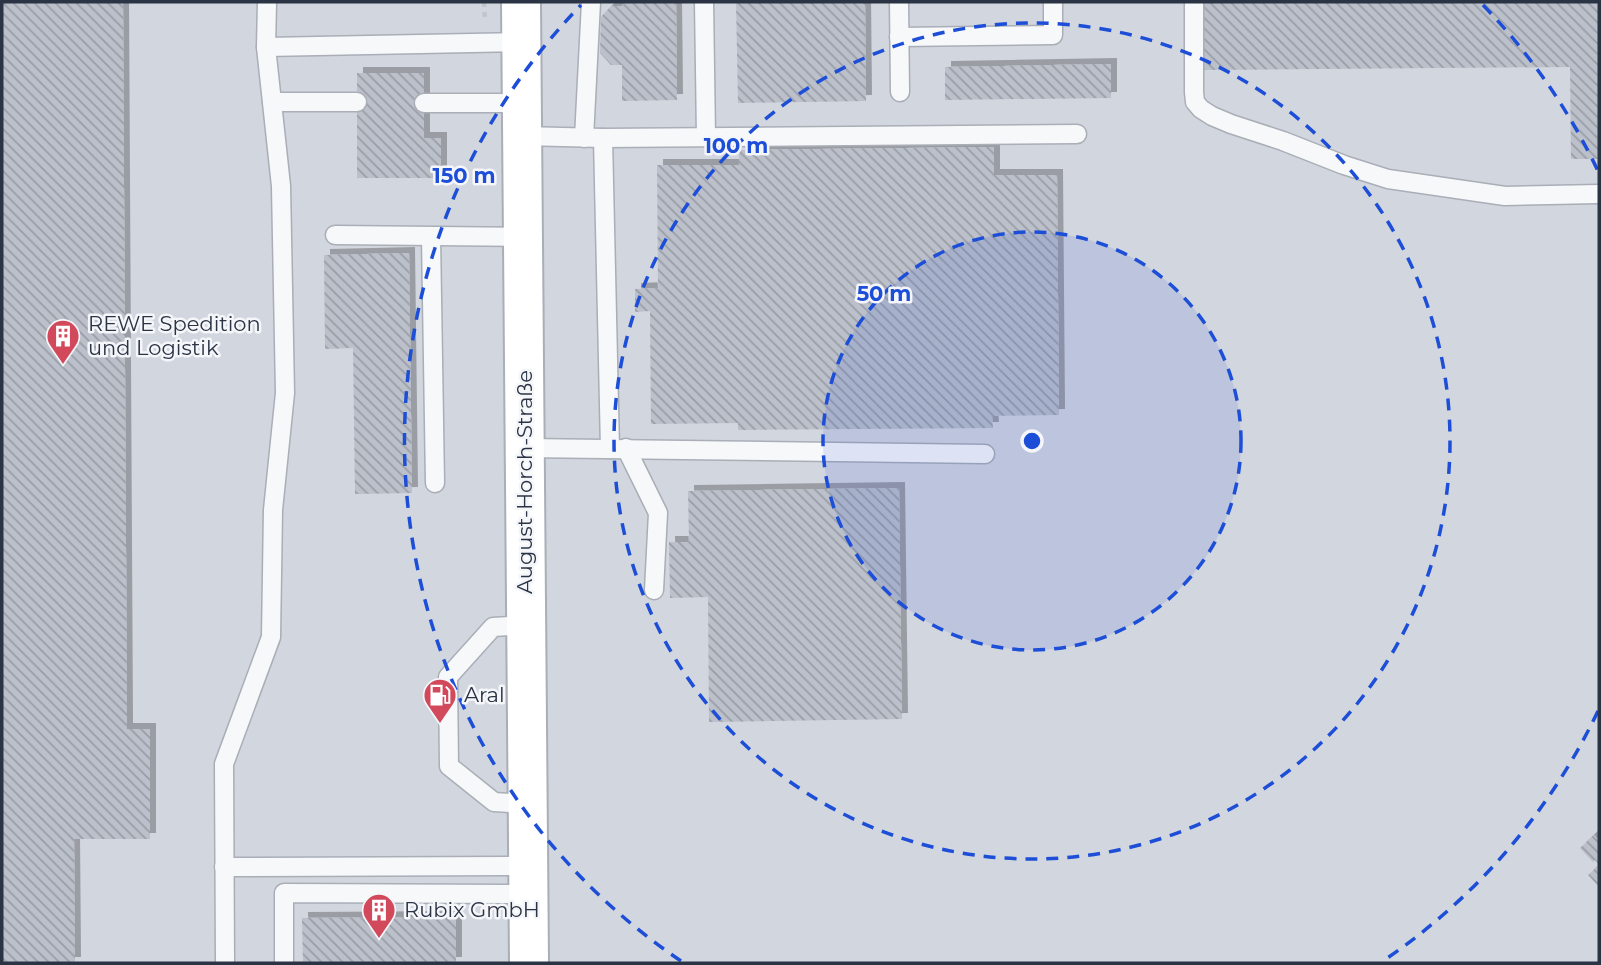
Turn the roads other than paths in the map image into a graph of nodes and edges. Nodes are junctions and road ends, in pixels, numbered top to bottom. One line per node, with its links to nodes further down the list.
1 (267, 2): 10 (lane)
2 (521, 2): 9 (main road, August-Horch-Straße)
3 (591, 2): 18 (lane)
4 (704, 2): 17 (lane)
5 (899, 2): 8 (lane)
6 (1053, 2): 8 (lane)
7 (1194, 2): 20 (lane)
8 (899, 37): 11 (lane)
9 (522, 42): 10 (lane); 15 (main road, August-Horch-Straße)
10 (266, 47): 12 (lane)
11 (900, 92)
12 (272, 102): 13 (lane); 31 (lane)
13 (357, 102)
14 (424, 103): 15 (lane)
15 (522, 120): 18 (lane); 23 (main road, August-Horch-Straße)
16 (1077, 134): 17 (lane)
17 (706, 137): 19 (lane)
18 (583, 138): 19 (lane)
19 (603, 138): 25 (lane)
20 (1599, 194)
21 (335, 236): 22 (lane)
22 (431, 236): 23 (lane); 27 (lane)
23 (523, 237): 24 (main road, August-Horch-Straße)
24 (525, 448): 25 (lane); 29 (main road, August-Horch-Straße)
25 (618, 449): 26 (lane); 28 (lane)
26 (985, 454)
27 (435, 483)
28 (654, 590)
29 (526, 625): 30 (main road, August-Horch-Straße); 30 (lane)
30 (528, 804): 32 (main road, August-Horch-Straße)
31 (224, 867): 32 (lane); 33 (lane)
32 (529, 880): 34 (lane); 35 (main road, August-Horch-Straße)
33 (225, 963)
34 (284, 963)
35 (529, 963)

